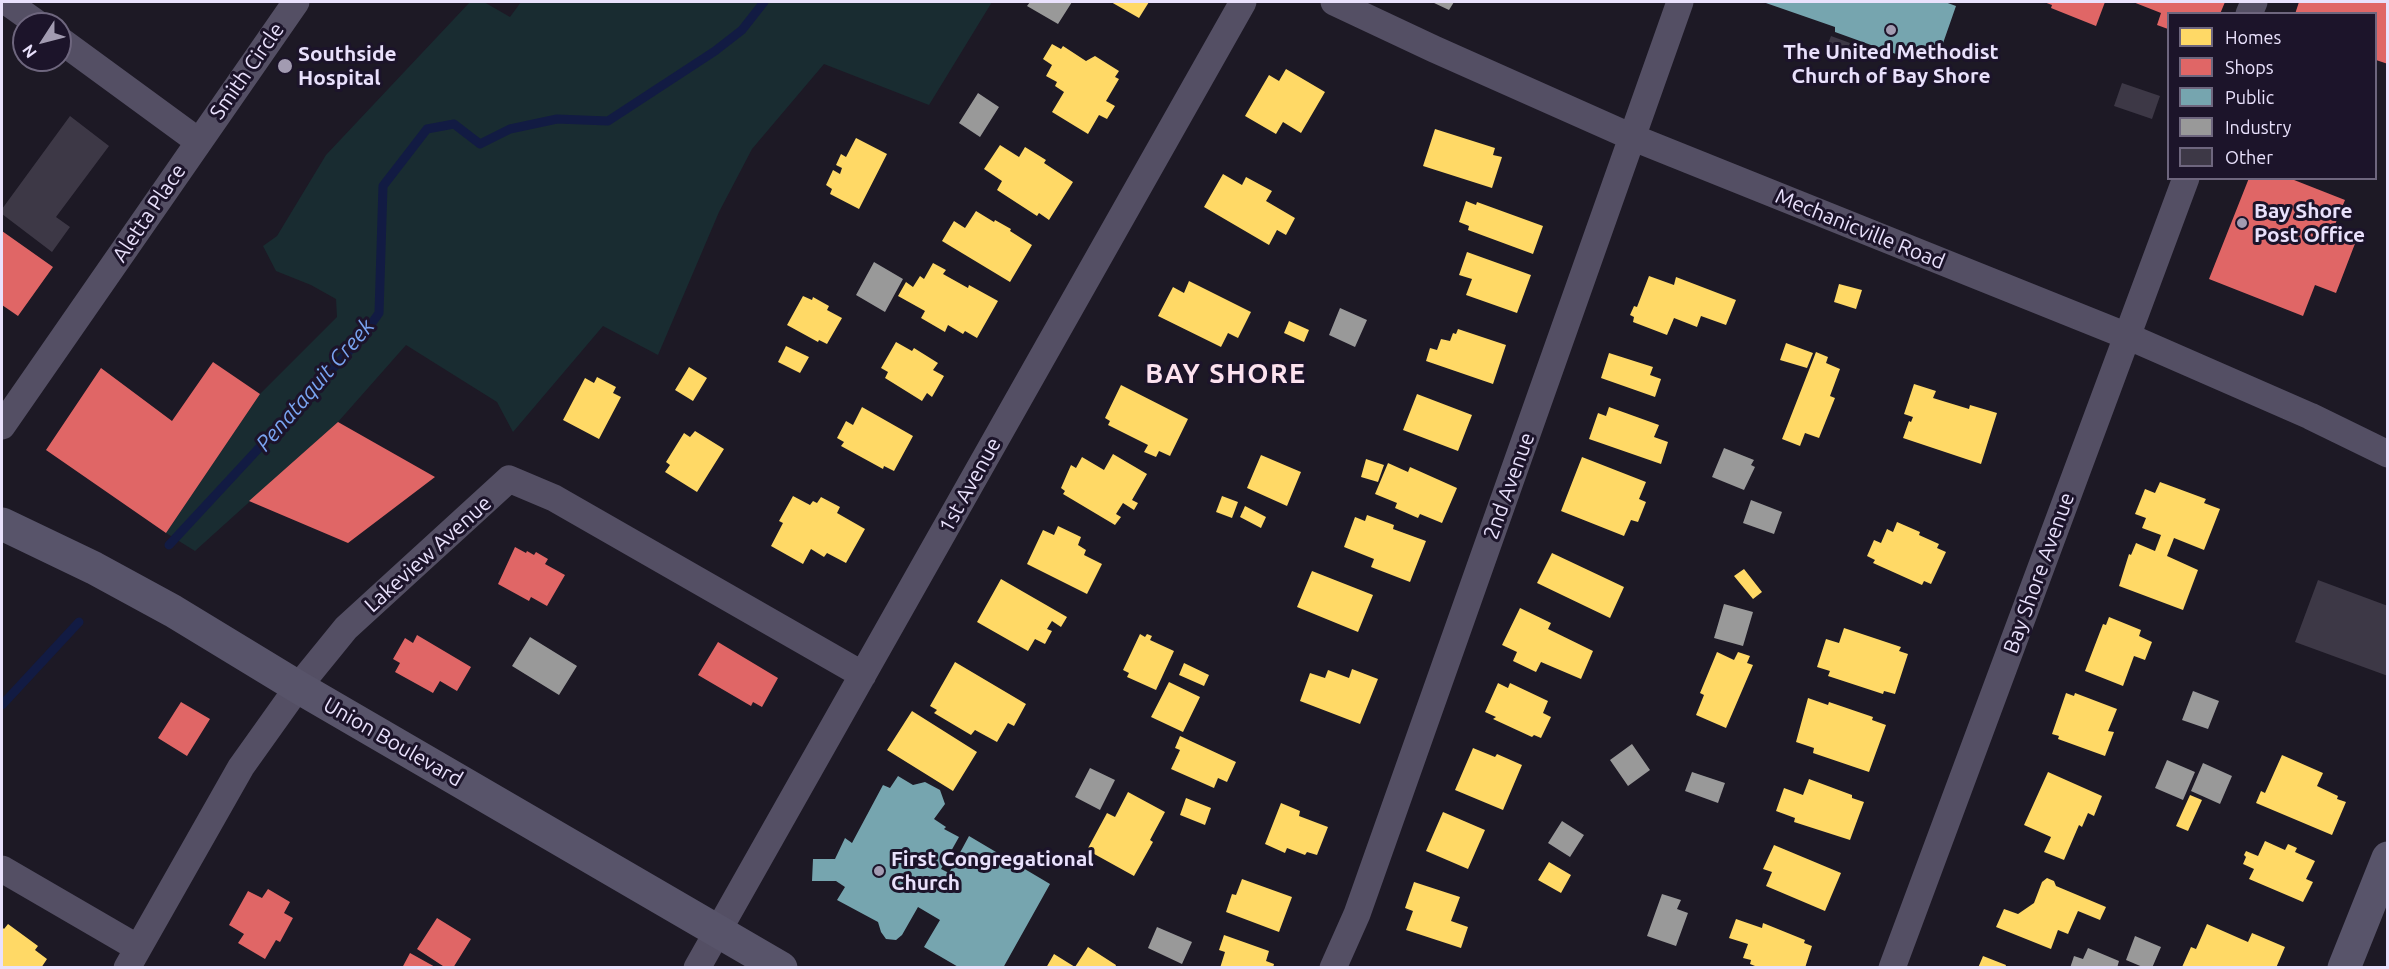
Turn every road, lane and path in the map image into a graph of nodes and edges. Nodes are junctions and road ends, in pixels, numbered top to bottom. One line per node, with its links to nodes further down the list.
1 (7, 2): 6 (street)
2 (296, 2): 9 (street, Smith Circle)
3 (1243, 2): 15 (street, 1st Avenue)
4 (1334, 2): 8 (street, Mechanicville Road)
5 (1680, 2): 8 (street, 2nd Avenue)
6 (21, 12)
7 (72, 49): 9 (street, Aletta Place)
8 (1634, 138): 11 (street, Mechanicville Road); 23 (street, 2nd Avenue)
9 (198, 141): 12 (street, Aletta Place)
10 (2185, 180): 11 (street, Bay Shore Avenue)
11 (2127, 336): 13 (street, Mechanicville Road); 24 (street, Bay Shore Avenue)
12 (2, 426)
13 (2388, 454)
14 (2, 524): 16 (main road, Union Boulevard)
15 (863, 675): 16 (street, Lakeview Avenue); 19 (street, 1st Avenue)
16 (298, 687): 19 (main road, Union Boulevard); 20 (street, Lakeview Avenue)
17 (2388, 858): 25 (main road)
18 (2, 869): 20 (street)
19 (717, 931): 21 (street, 1st Avenue); 22 (main road, Union Boulevard)
20 (133, 958)
21 (697, 968)
22 (780, 968)
23 (1332, 968)
24 (1893, 968)
25 (2343, 968)

